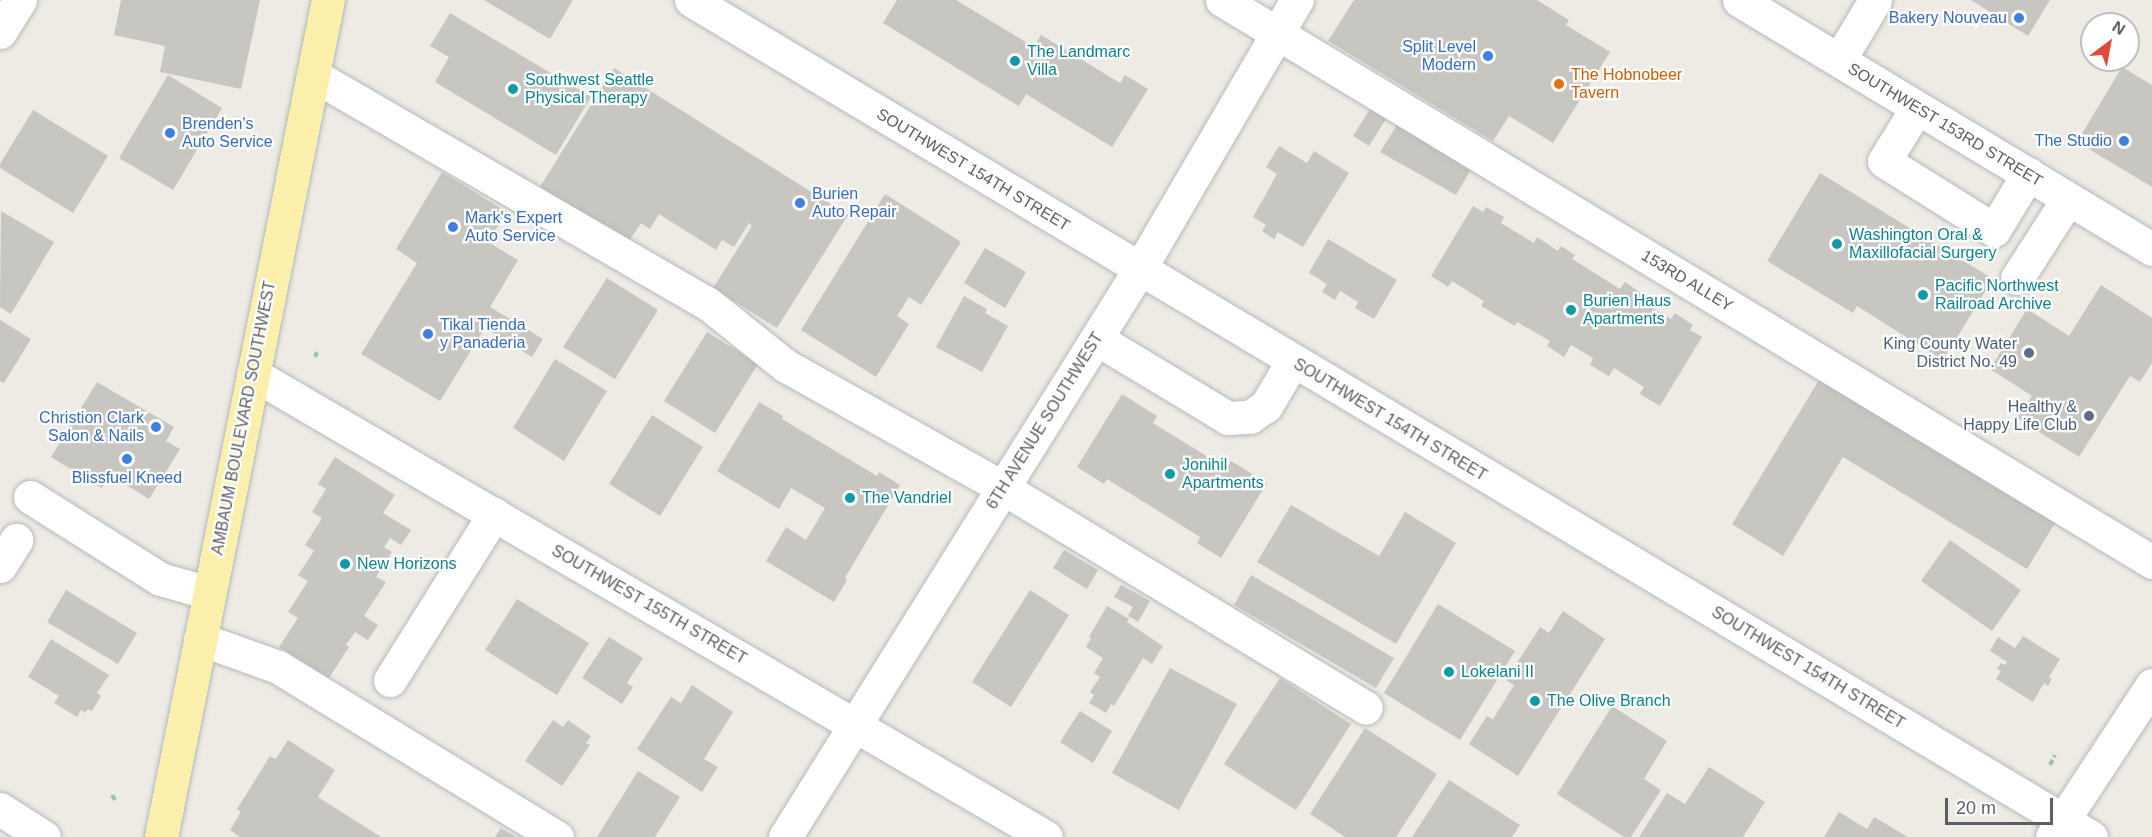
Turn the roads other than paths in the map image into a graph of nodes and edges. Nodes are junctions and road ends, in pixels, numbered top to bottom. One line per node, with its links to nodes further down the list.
1 (20, 0): 9 (street)
2 (328, 0): 12 (main road, AMBAUM BOULEVARD SOUTHWEST)
3 (691, 0): 17 (street, SOUTHWEST 154TH STREET)
4 (1222, 0): 10 (street, 153RD ALLEY)
5 (1297, 0): 10 (street, 6TH AVENUE SOUTHWEST)
6 (1739, 0): 8 (street, SOUTHWEST 153RD STREET)
7 (1875, 0): 11 (street)
8 (1780, 10): 11 (street, SOUTHWEST 153RD STREET)
9 (0, 32)
10 (1276, 34): 17 (street, 6TH AVENUE SOUTHWEST); 25 (street, 153RD ALLEY)
11 (1839, 60): 13 (street, SOUTHWEST 153RD STREET)
12 (313, 75): 21 (main road, AMBAUM BOULEVARD SOUTHWEST); 22 (street)
13 (1917, 108): 14 (street, SOUTHWEST 153RD STREET); 14 (street)
14 (2028, 174): 15 (street, SOUTHWEST 153RD STREET)
15 (2068, 199): 16 (street, SOUTHWEST 153RD STREET); 18 (street)
16 (2152, 249)
17 (1139, 270): 19 (street, 6TH AVENUE SOUTHWEST); 20 (street, SOUTHWEST 154TH STREET)
18 (2017, 278)
19 (1097, 339): 20 (street); 22 (street, 6TH AVENUE SOUTHWEST)
20 (1292, 362): 33 (street, SOUTHWEST 154TH STREET)
21 (253, 374): 24 (street, SOUTHWEST 155TH STREET); 26 (main road, AMBAUM BOULEVARD SOUTHWEST)
22 (1003, 488): 30 (street); 31 (street, 6TH AVENUE SOUTHWEST)
23 (30, 497): 26 (street)
24 (494, 514): 28 (street); 31 (street, SOUTHWEST 155TH STREET)
25 (2152, 562)
26 (209, 593): 27 (main road, AMBAUM BOULEVARD SOUTHWEST)
27 (200, 639): 35 (main road, AMBAUM BOULEVARD SOUTHWEST); 36 (street)
28 (390, 680)
29 (2152, 686): 33 (street)
30 (1366, 708)
31 (855, 725): 37 (street, 6TH AVENUE SOUTHWEST); 38 (street, SOUTHWEST 155TH STREET)
32 (0, 809): 34 (street)
33 (2057, 829): 39 (street, SOUTHWEST 154TH STREET)
34 (44, 837)
35 (161, 837)
36 (556, 837)
37 (785, 837)
38 (1046, 837)
39 (2091, 837)

